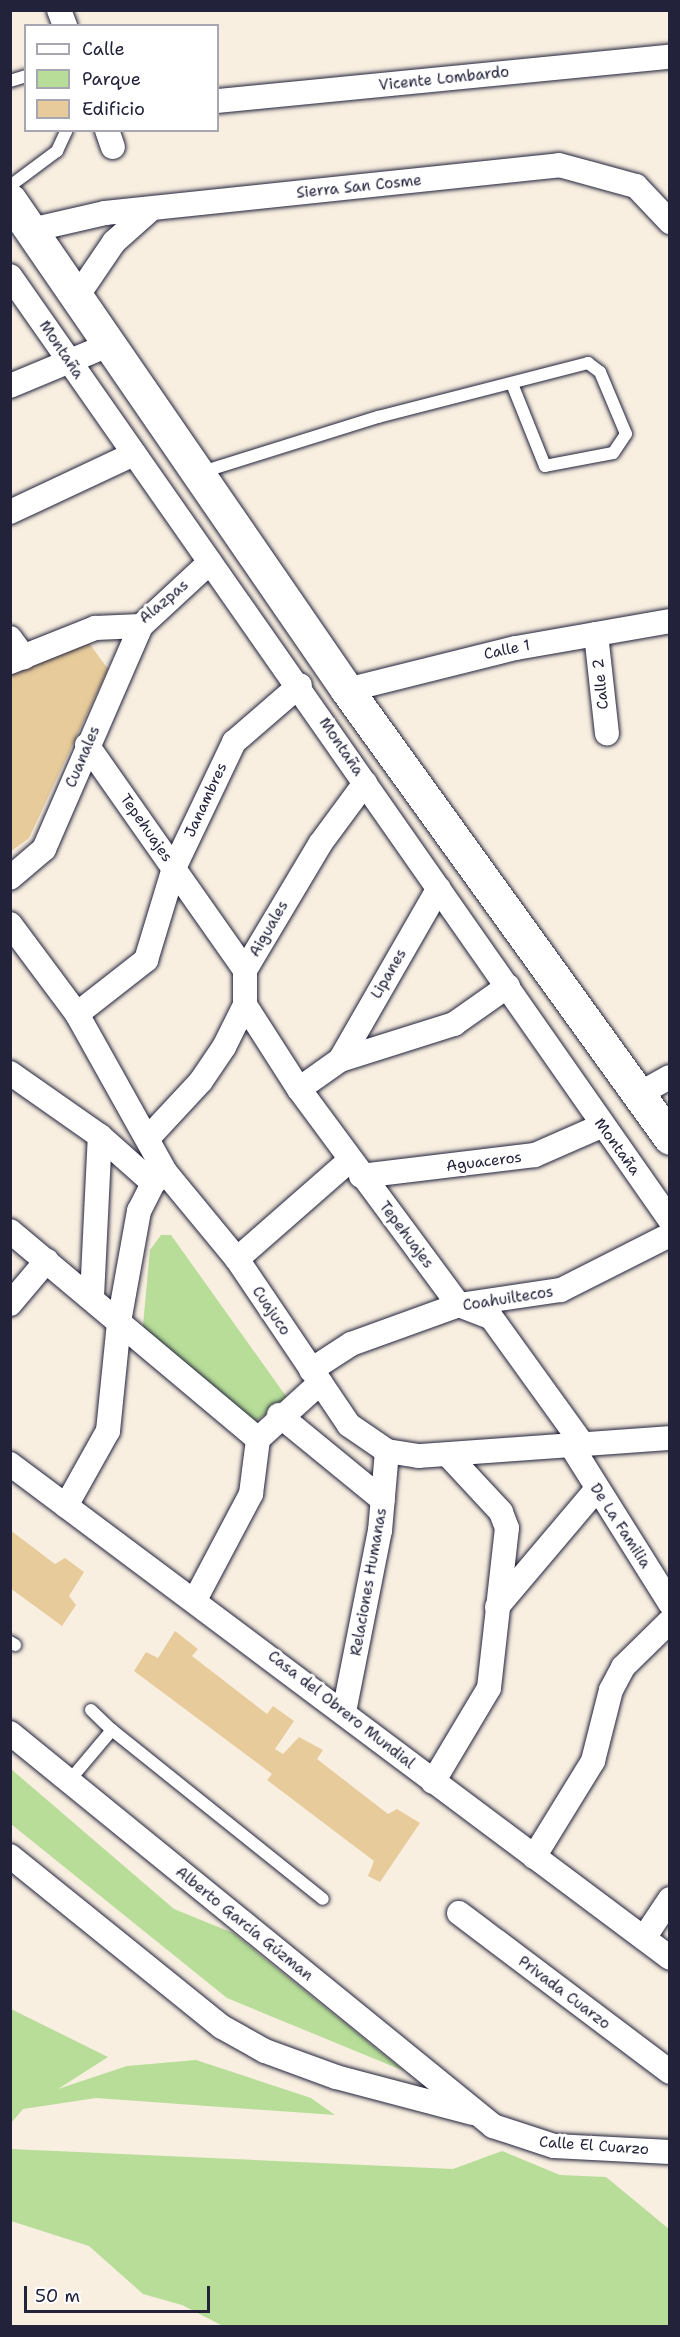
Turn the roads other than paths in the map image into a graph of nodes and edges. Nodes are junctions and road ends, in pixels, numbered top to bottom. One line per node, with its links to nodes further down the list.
1 (669, 57): 2 (street, Vicente Lombardo)
2 (219, 101)
3 (66, 132): 4 (lane)
4 (10, 186)
5 (10, 200): 8 (main road)
6 (151, 208): 7 (street, Sierra San Cosme); 8 (street, Sierra San Cosme); 10 (street)
7 (669, 222)
8 (31, 230): 10 (main road)
9 (10, 276): 12 (street, Montaña)
10 (76, 297): 11 (main road)
11 (106, 346): 12 (street); 16 (main road)
12 (70, 363): 14 (street); 15 (street, Montaña)
13 (512, 384): 13 (lane); 16 (lane)
14 (10, 386)
15 (134, 454): 17 (street); 18 (street, Montaña)
16 (197, 473): 19 (main road)
17 (10, 512)
18 (210, 562): 21 (street, Alazpas); 23 (street, Montaña)
19 (297, 619): 23 (street); 26 (main road)
20 (669, 621): 22 (street, Calle 1)
21 (141, 626): 24 (street, Alazpas); 28 (street, Cuanales)
22 (596, 634): 26 (street, Calle 1); 27 (street, Calle 2)
23 (267, 639): 25 (street, Montaña)
24 (15, 652)
25 (300, 685): 29 (street, Montaña); 30 (street, Janambres)
26 (347, 690): 42 (main road)
27 (607, 734)
28 (87, 745): 30 (street, Tepehuajes); 31 (street, Cuanales)
29 (365, 783): 32 (street, Montaña); 34 (street, Aiguales)
30 (174, 868): 34 (street, Tepehuajes); 37 (street, Janambres)
31 (10, 878)
32 (439, 888): 35 (street, Montaña); 38 (street, Lipanes)
33 (10, 924): 37 (street, Cuajuco)
34 (245, 970): 36 (street, Aiguales)
35 (508, 986): 38 (street, Lipanes); 43 (street, Montaña)
36 (245, 1005): 41 (street, Tepehuajes); 45 (street)
37 (77, 1014): 45 (street, Cuajuco)
38 (340, 1060): 41 (street, Lipanes)
39 (10, 1073): 44 (street)
40 (669, 1077): 42 (street)
41 (299, 1089): 47 (street, Tepehuajes)
42 (639, 1094): 46 (main road)
43 (601, 1126): 47 (street, Aguaceros); 49 (street, Montaña)
44 (100, 1136): 48 (street); 54 (street)
45 (149, 1137): 48 (street, Cuajuco)
46 (669, 1138)
47 (356, 1168): 52 (street); 56 (street, Tepehuajes)
48 (159, 1178): 52 (street, Cuajuco); 57 (street)
49 (669, 1220)
50 (10, 1231): 53 (street)
51 (669, 1235): 56 (street, Coahuiltecos)
52 (237, 1259): 58 (street, Cuajuco)
53 (47, 1260): 54 (street); 55 (street)
54 (92, 1297): 57 (street)
55 (10, 1304)
56 (459, 1305): 58 (street, Coahuiltecos); 62 (street)
57 (119, 1322): 61 (street); 68 (street)
58 (316, 1377): 59 (street, Coahuiltecos); 63 (street, Cuajuco)
59 (279, 1414): 61 (street, Coahuiltecos); 67 (street)
60 (669, 1438): 62 (street)
61 (258, 1439): 69 (street)
62 (578, 1447): 64 (street); 66 (street, De La Familia)
63 (387, 1451): 64 (street); 67 (street, Relaciones Humanas)
64 (448, 1455): 71 (street)
65 (10, 1464): 68 (street, Casa del Obrero Mundial)
66 (596, 1490): 70 (street, De La Familia); 71 (street)
67 (383, 1500): 74 (street, Relaciones Humanas)
68 (66, 1506): 69 (street, Casa del Obrero Mundial)
69 (196, 1598): 74 (street, Casa del Obrero Mundial)
70 (669, 1603)
71 (497, 1607): 78 (street)
72 (669, 1621): 80 (street)
73 (91, 1710): 75 (lane)
74 (345, 1712): 78 (street, Casa del Obrero Mundial)
75 (112, 1730): 77 (lane); 81 (lane)
76 (10, 1733): 77 (street, Alberto García Gúzman)
77 (69, 1781): 87 (street, Alberto García Gúzman)
78 (433, 1782): 80 (street, Casa del Obrero Mundial)
79 (10, 1856): 87 (street, Alberto García Gúzman)
80 (534, 1857): 84 (street, Casa del Obrero Mundial)
81 (322, 1899)
82 (669, 1899): 84 (street)
83 (459, 1913): 86 (street, Privada Cuarzo)
84 (644, 1938): 85 (street, Casa del Obrero Mundial)
85 (669, 1958)
86 (669, 2072)
87 (478, 2114): 88 (street, Alberto García Gúzman)
88 (520, 2139): 89 (street, Calle El Cuarzo)
89 (669, 2151)

